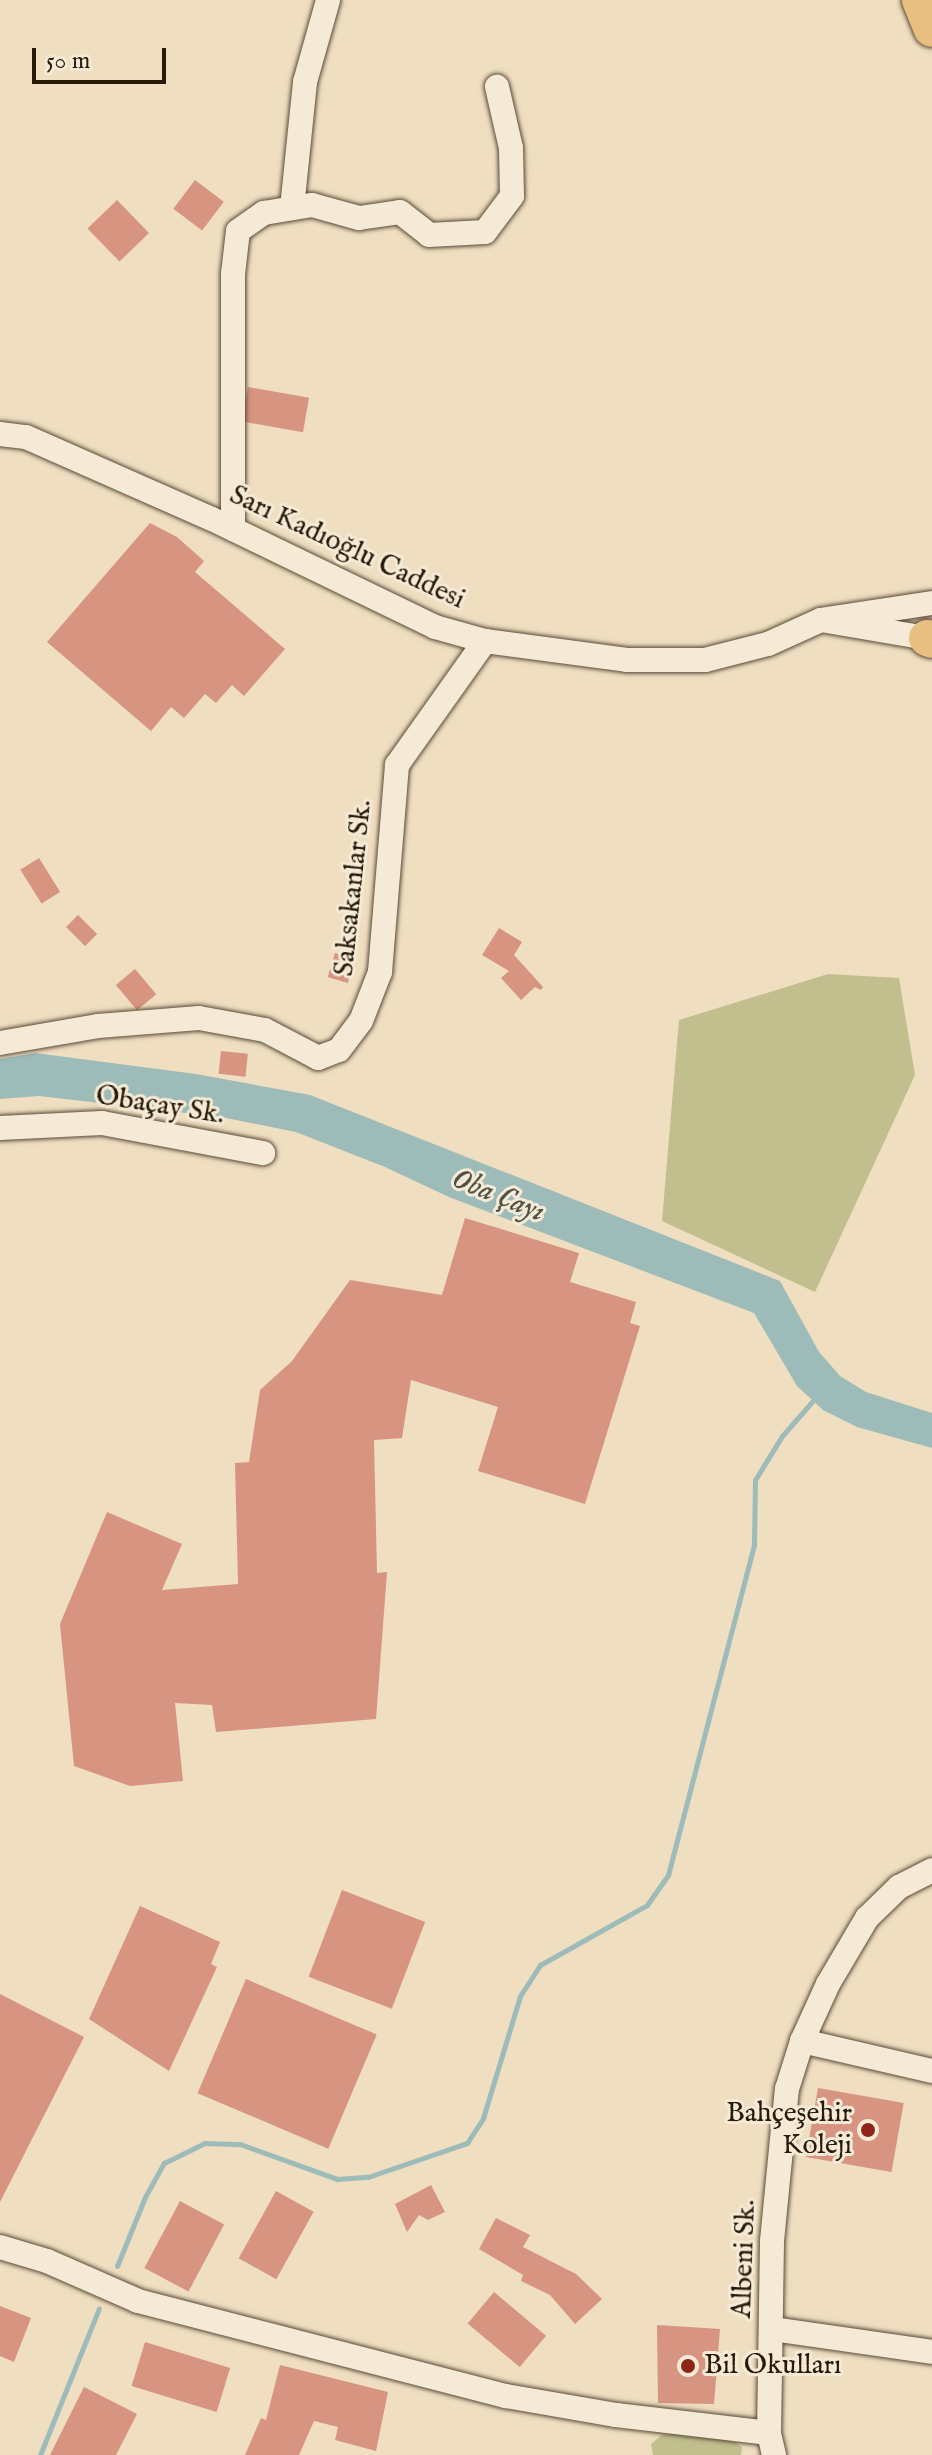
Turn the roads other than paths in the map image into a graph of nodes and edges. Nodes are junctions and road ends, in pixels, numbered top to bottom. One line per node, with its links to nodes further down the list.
1 (328, 0): 5 (street)
2 (920, 0): 3 (highway)
3 (932, 29)
4 (497, 87): 5 (street)
5 (292, 208): 7 (street)
6 (0, 434): 7 (street, Sarı Kadıoğlu Caddesi)
7 (233, 529): 10 (street, Sarı Kadıoğlu Caddesi)
8 (821, 620): 9 (street); 9 (street, Sarı Kadıoğlu Caddesi); 10 (street, Sarı Kadıoğlu Caddesi)
9 (931, 630)
10 (485, 641): 11 (street, Saksakanlar Sk.)
11 (0, 1043)
12 (0, 1128): 13 (street, Obaçay Sk.)
13 (263, 1153)
14 (932, 1870): 15 (street, Albeni Sk.)
15 (802, 2041): 16 (street); 18 (street, Albeni Sk.)
16 (932, 2071)
17 (0, 2247): 20 (street)
18 (773, 2329): 19 (street); 20 (street, Albeni Sk.)
19 (932, 2352)
20 (768, 2448)

